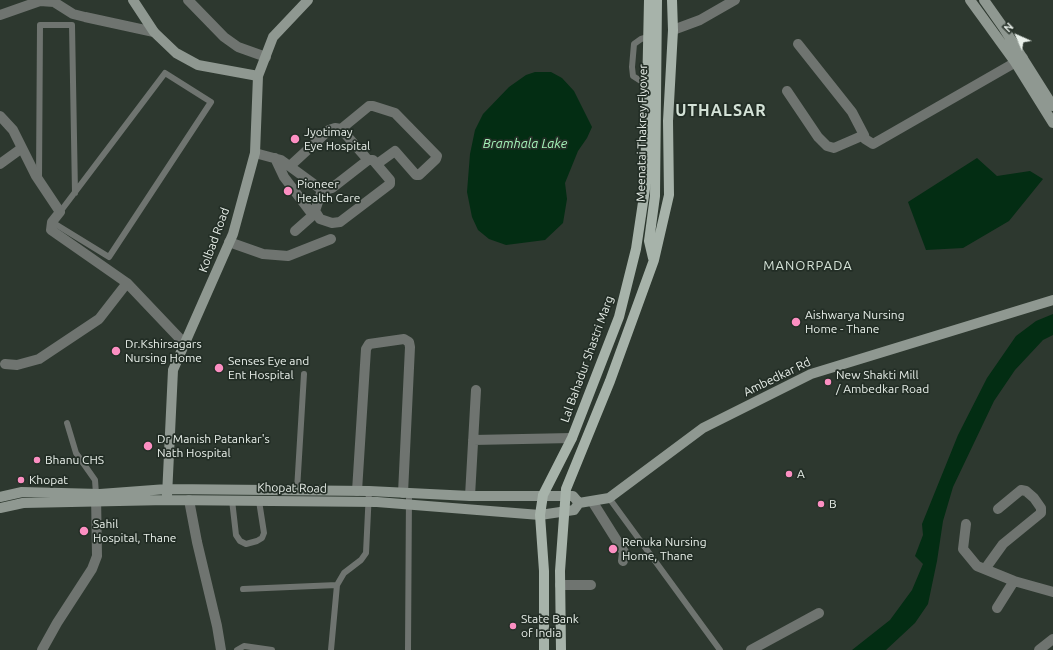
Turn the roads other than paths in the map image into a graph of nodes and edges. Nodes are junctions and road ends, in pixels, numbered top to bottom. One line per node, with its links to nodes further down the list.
1 (188, 0): 17 (street)
2 (308, 0): 17 (main road, Kolbad Road)
3 (650, 0): 15 (main road, Lal Bahadur Shastri Marg)
4 (657, 0): 41 (main road, Meenatai Thakrey Flyover)
5 (672, 0): 13 (main road)
6 (735, 0): 13 (street)
7 (970, 0): 12 (main road)
8 (984, 0): 11 (main road)
9 (135, 1): 14 (main road)
10 (0, 15): 14 (street)
11 (998, 19): 12 (main road); 18 (main road)
12 (988, 25): 18 (main road)
13 (673, 30): 44 (main road)
14 (154, 32): 19 (main road)
15 (648, 37): 20 (main road, Lal Bahadur Shastri Marg); 20 (lane)
16 (798, 44): 27 (street)
17 (266, 57): 19 (main road, Kolbad Road)
18 (1019, 60): 22 (main road); 27 (street)
19 (258, 76): 29 (main road, Kolbad Road)
20 (647, 85): 43 (main road, Lal Bahadur Shastri Marg)
21 (787, 91): 27 (street)
22 (1041, 96): 23 (main road); 25 (main road)
23 (1053, 106)
24 (0, 116): 28 (street)
25 (1053, 123)
26 (341, 130): 31 (street); 31 (street); 33 (street)
27 (864, 135)
28 (22, 148): 32 (street); 34 (street)
29 (255, 153): 30 (street); 42 (main road, Kolbad Road)
30 (275, 158): 33 (street); 39 (street)
31 (372, 162): 35 (street); 35 (street)
32 (0, 164)
33 (290, 166): 35 (street)
34 (39, 181): 36 (lane); 37 (street)
35 (322, 190)
36 (75, 193): 37 (lane); 38 (lane)
37 (60, 212): 38 (street)
38 (52, 222): 45 (street)
39 (295, 231)
40 (331, 239): 42 (street)
41 (649, 241): 43 (main road); 44 (main road, Meenatai Thakrey Flyover)
42 (229, 242): 47 (main road, Kolbad Road)
43 (634, 259): 52 (main road, Lal Bahadur Shastri Marg)
44 (654, 260): 61 (main road)
45 (127, 283): 47 (street); 48 (street)
46 (1053, 300): 64 (main road, Ambedkar Rd)
47 (184, 343): 54 (main road, Kolbad Road)
48 (5, 364)
49 (304, 374): 55 (lane)
50 (476, 390): 53 (street)
51 (67, 423): 63 (lane)
52 (572, 438): 53 (street); 60 (main road, Lal Bahadur Shastri Marg)
53 (473, 440): 59 (street)
54 (167, 489): 55 (main road, Khopat Road); 63 (main road, Khopat Road); 65 (main road, Kolbad Road)
55 (296, 490): 56 (main road, Khopat Road)
56 (357, 491): 57 (main road, Khopat Road); 58 (street)
57 (369, 491): 58 (main road, Khopat Road); 70 (lane)
58 (407, 496): 59 (main road, Khopat Road); 70 (main road, Khopat Road); 75 (main road, Khopat Road); 93 (lane)
59 (470, 496): 60 (main road, Khopat Road)
60 (543, 496): 61 (main road, Khopat Road); 75 (main road, Lal Bahadur Shastri Marg)
61 (565, 496): 71 (main road); 74 (main road)
62 (0, 497): 63 (main road, Khopat Road)
63 (96, 497): 65 (main road, Khopat Road); 72 (main road, Khopat Road); 88 (street)
64 (609, 498): 69 (main road, Ambedkar Rd); 96 (lane)
65 (166, 500): 66 (main road, Khopat Road)
66 (189, 500): 67 (main road, Khopat Road); 89 (street)
67 (232, 500): 68 (main road, Khopat Road); 68 (lane)
68 (259, 501): 70 (main road, Khopat Road)
69 (592, 501): 71 (main road, Ambedkar Rd); 77 (street)
70 (368, 502): 81 (lane)
71 (579, 503): 74 (main road, Khopat Road)
72 (0, 508)
73 (998, 509): 78 (street)
74 (564, 512): 75 (main road, Khopat Road); 82 (main road)
75 (540, 515): 94 (main road, Lal Bahadur Shastri Marg)
76 (966, 524): 78 (street)
77 (623, 561)
78 (985, 569): 79 (street)
79 (1014, 581): 84 (street); 85 (street)
80 (591, 584): 82 (street)
81 (337, 585): 83 (lane); 92 (lane)
82 (560, 585): 95 (main road)
83 (243, 589)
84 (1053, 592)
85 (997, 608)
86 (819, 613): 97 (street)
87 (1053, 639): 98 (street)
88 (42, 650)
89 (221, 650)
90 (237, 650): 91 (lane)
91 (272, 650)
92 (331, 650)
93 (408, 650)
94 (544, 650)
95 (561, 650)
96 (720, 650)
97 (751, 650)
98 (1039, 650)

